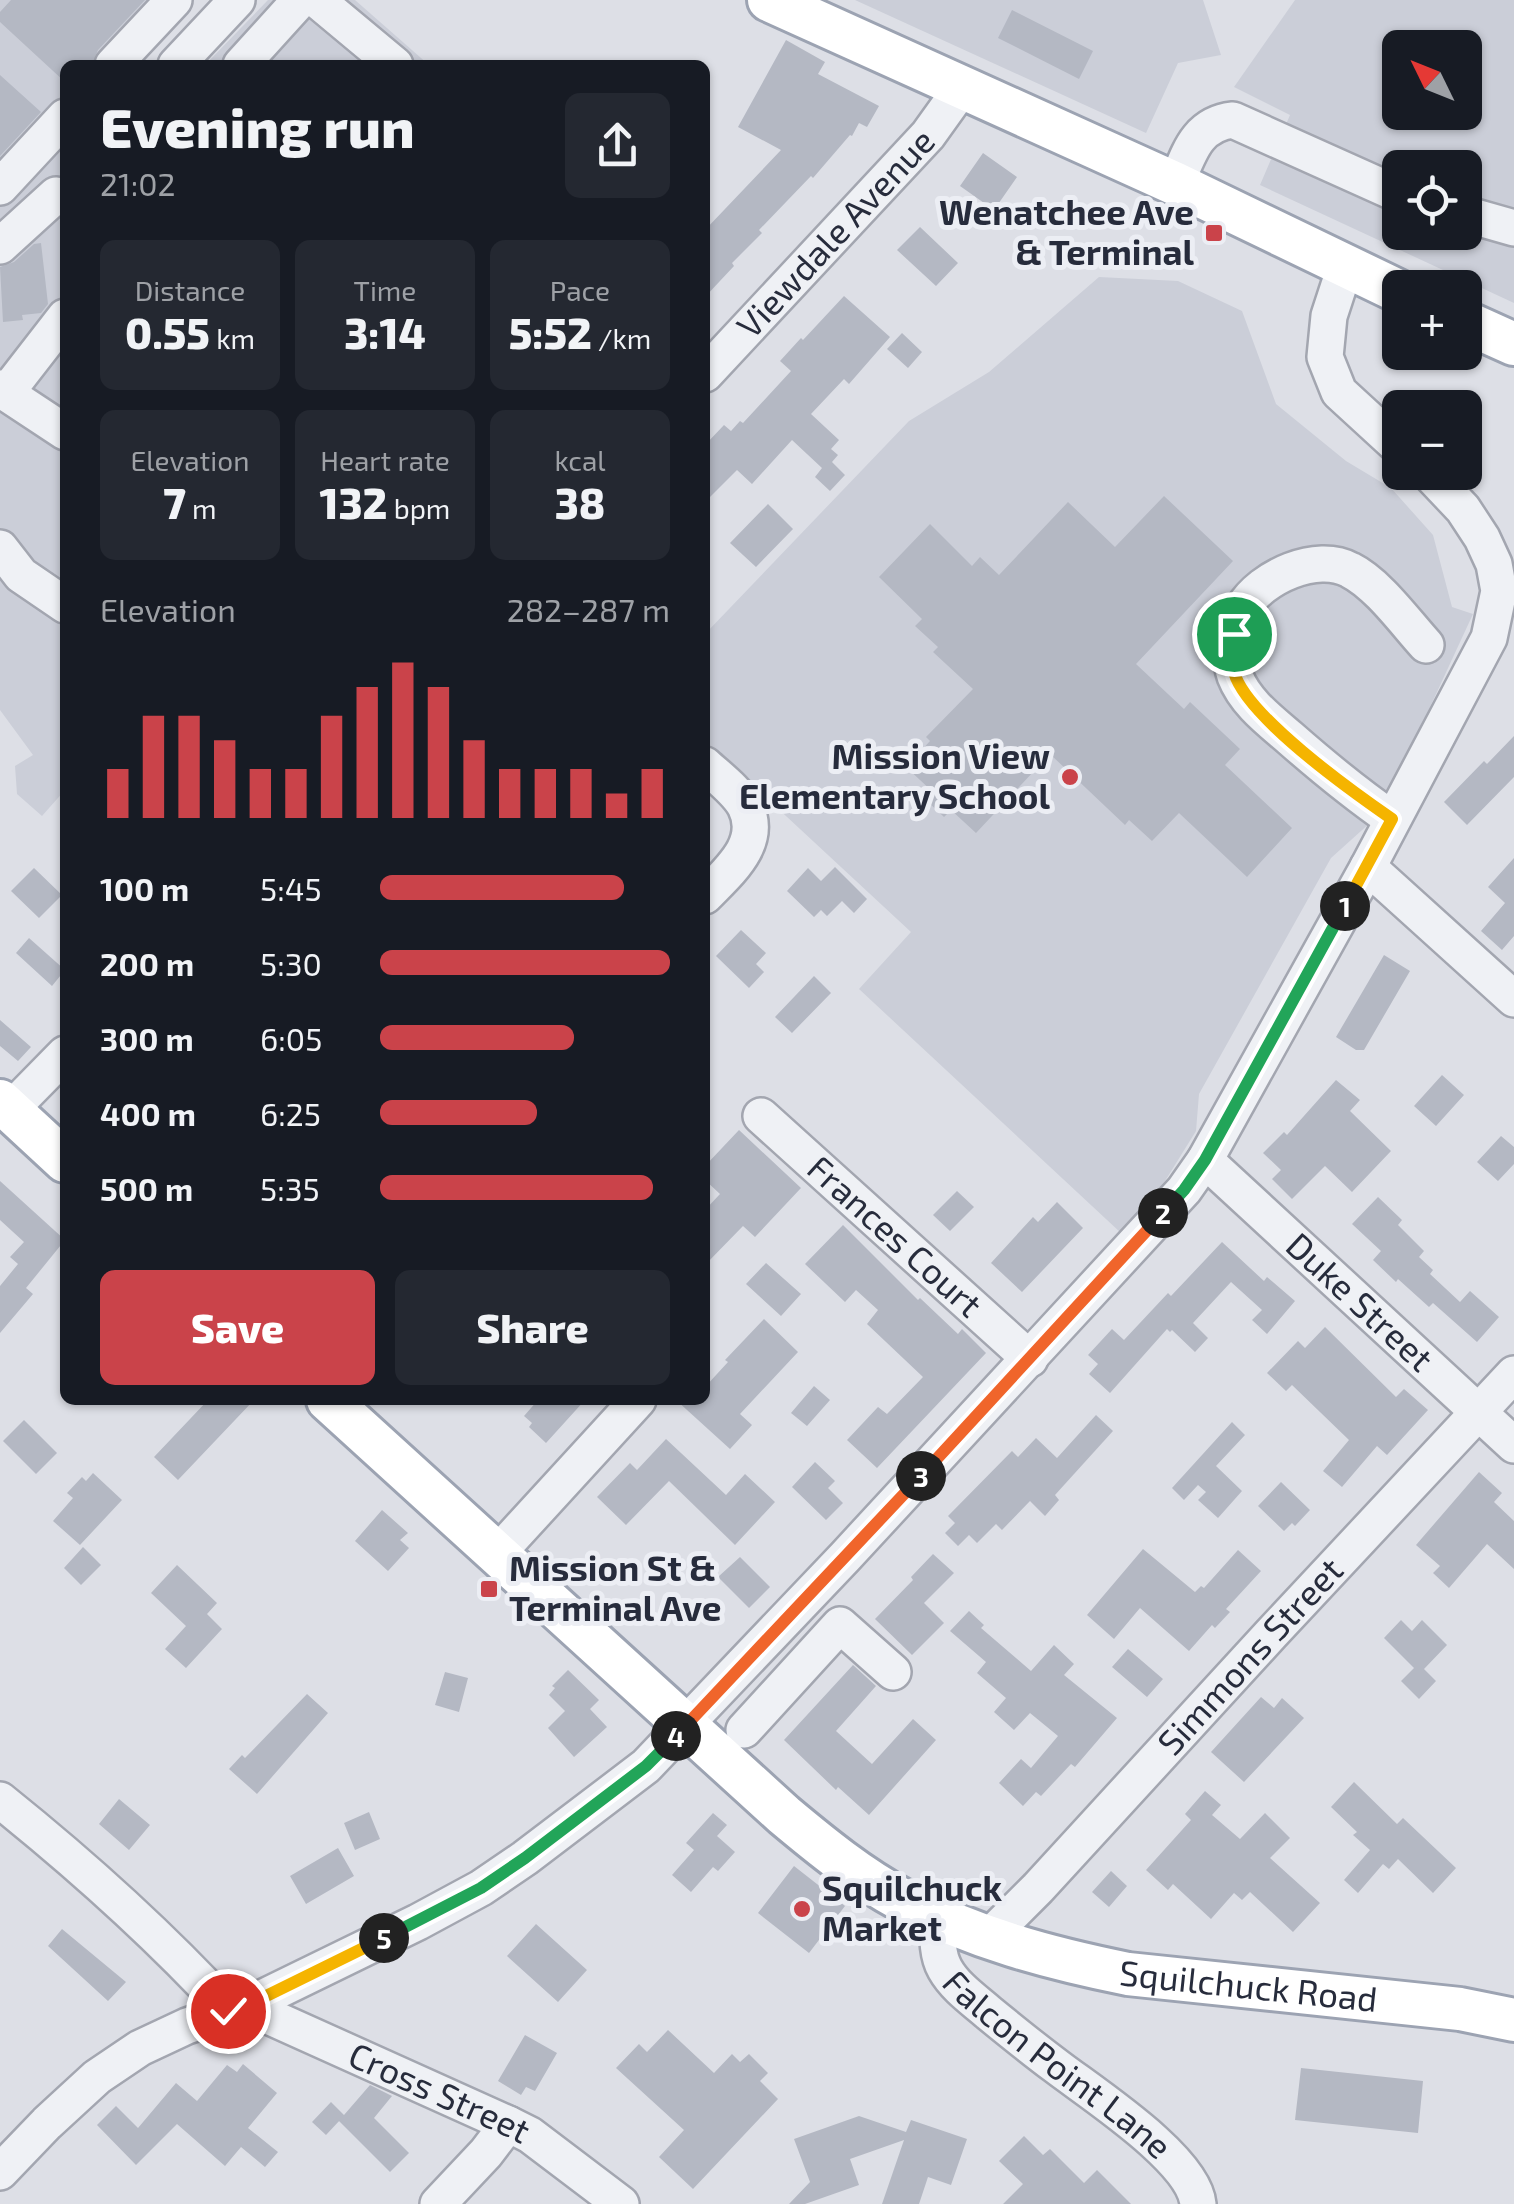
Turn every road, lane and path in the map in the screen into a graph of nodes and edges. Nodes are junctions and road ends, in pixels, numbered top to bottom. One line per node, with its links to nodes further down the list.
1 (174, 0): 6 (street)
2 (237, 0): 7 (street)
3 (300, 0): 8 (street)
4 (317, 0): 9 (street)
5 (769, 0): 10 (main road)
6 (118, 60)
7 (181, 60)
8 (254, 60)
9 (388, 60)
10 (961, 89): 12 (main road); 24 (street, Viewdale Avenue)
11 (60, 122): 13 (street)
12 (1176, 184): 14 (street); 19 (main road)
13 (0, 187)
14 (1382, 187)
15 (60, 196): 18 (street)
16 (1482, 219): 17 (street)
17 (1514, 228)
18 (0, 246)
19 (1345, 266): 20 (main road); 27 (street)
20 (1382, 283)
21 (60, 324): 25 (street)
22 (1482, 330): 23 (main road)
23 (1514, 344)
24 (710, 369)
25 (3, 390): 26 (street)
26 (60, 429)
27 (1382, 431)
28 (1445, 490): 30 (street)
29 (0, 548): 31 (street)
30 (1506, 590): 34 (street)
31 (60, 602)
32 (1426, 645): 34 (street)
33 (710, 770): 36 (street)
34 (1392, 819): 35 (street)
35 (1368, 867): 37 (street); 42 (street)
36 (710, 890)
37 (1514, 999)
38 (60, 1058): 39 (street)
39 (5, 1105): 41 (main road)
40 (761, 1116): 43 (street, Frances Court)
41 (60, 1156)
42 (1205, 1160): 43 (street); 47 (street, Duke Street)
43 (1030, 1358): 50 (street)
44 (1514, 1374): 47 (street, Simmons Street)
45 (333, 1405): 49 (main road, Squilchuck Road)
46 (633, 1405): 49 (street)
47 (1479, 1412): 48 (street, Duke Street); 57 (street, Simmons Street)
48 (1514, 1446)
49 (496, 1555): 53 (main road, Squilchuck Road)
50 (777, 1628): 51 (street); 53 (street)
51 (810, 1658): 52 (street); 54 (street)
52 (892, 1672)
53 (685, 1727): 56 (main road, Squilchuck Road); 58 (street)
54 (744, 1730)
55 (0, 1800): 58 (street, Cross Street)
56 (938, 1916): 57 (main road, Squilchuck Road); 64 (street, Falcon Point Lane)
57 (988, 1938): 59 (main road, Squilchuck Road)
58 (237, 2008): 60 (street, Cross Street); 61 (street)
59 (1514, 2020)
60 (508, 2124): 62 (street); 63 (street, Cross Street)
61 (0, 2172)
62 (438, 2204)
63 (621, 2204)
64 (1198, 2204)

